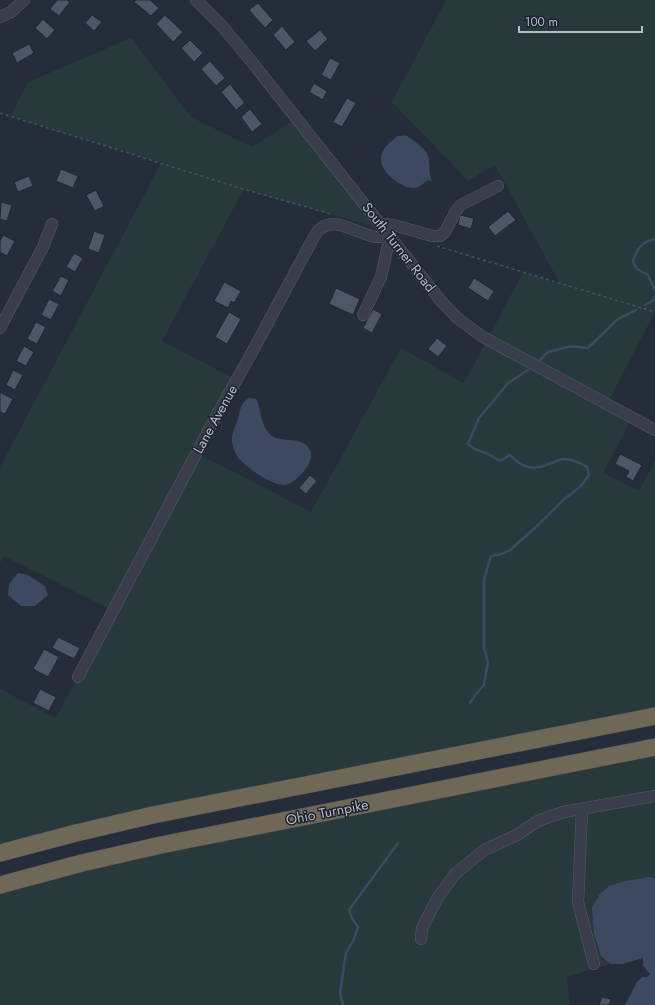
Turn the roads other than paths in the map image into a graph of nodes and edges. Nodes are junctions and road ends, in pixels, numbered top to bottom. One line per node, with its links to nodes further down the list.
1 (24, 0): 3 (street)
2 (196, 0): 6 (street, South Turner Road)
3 (0, 17)
4 (498, 186): 6 (street)
5 (52, 224): 9 (street)
6 (380, 224): 7 (street, South Turner Road)
7 (390, 236): 8 (street); 10 (street, South Turner Road); 11 (street, Lane Avenue)
8 (364, 315)
9 (0, 328)
10 (655, 430)
11 (78, 677)
12 (655, 716): 16 (highway)
13 (655, 747): 17 (highway, Ohio Turnpike)
14 (655, 796): 15 (street)
15 (582, 809): 18 (street); 19 (street)
16 (0, 853)
17 (0, 885)
18 (421, 939)
19 (594, 964)

